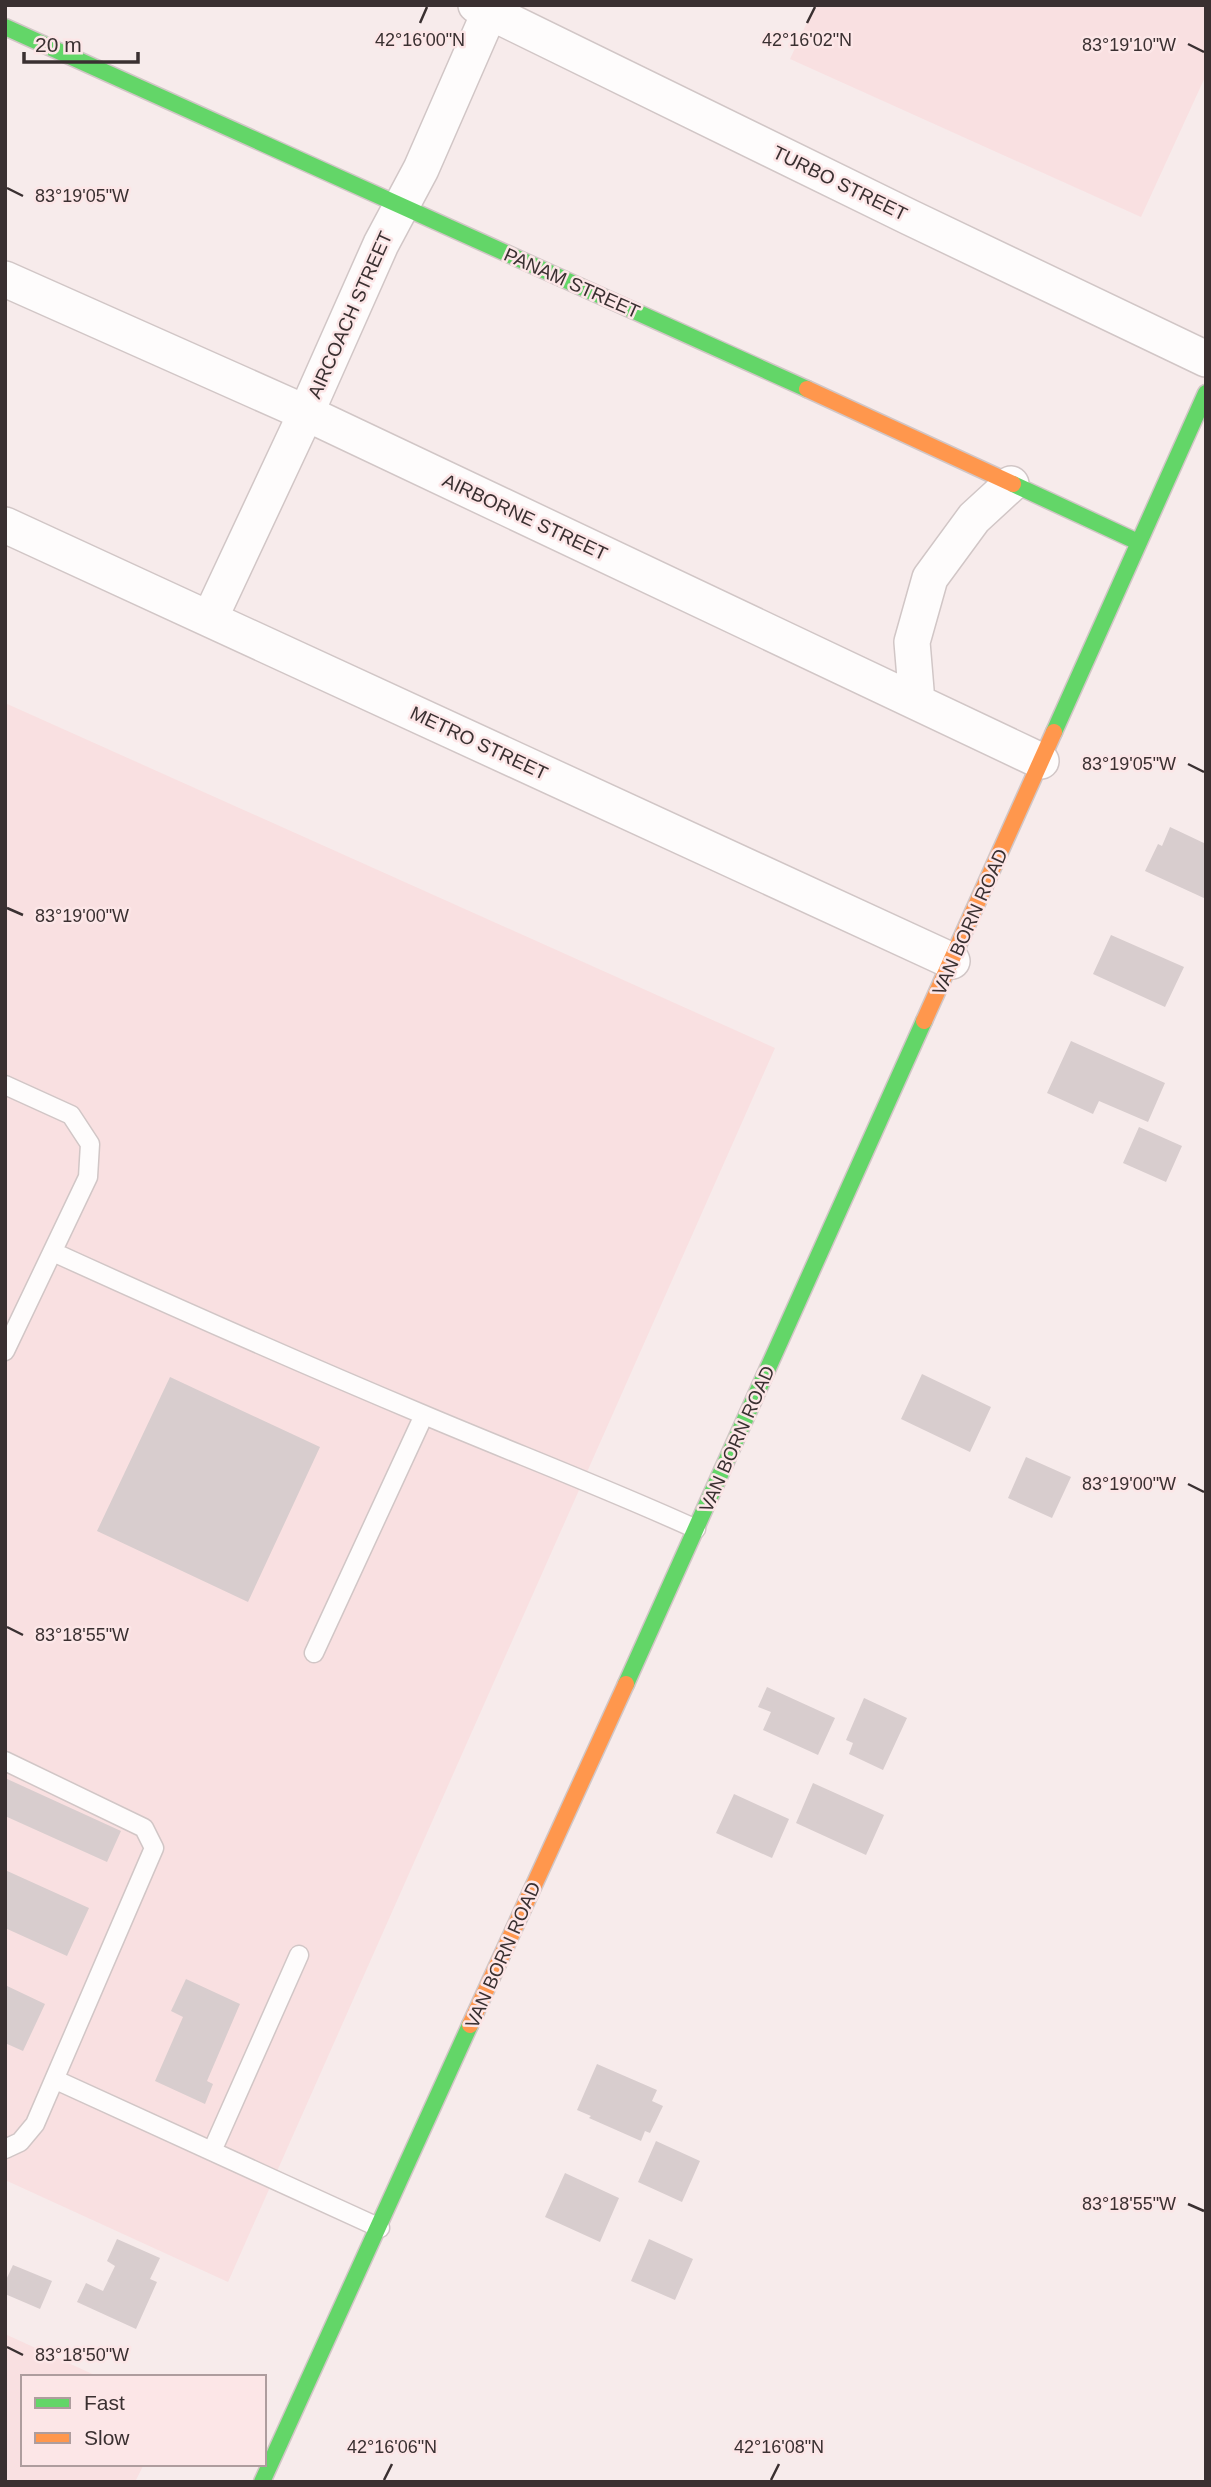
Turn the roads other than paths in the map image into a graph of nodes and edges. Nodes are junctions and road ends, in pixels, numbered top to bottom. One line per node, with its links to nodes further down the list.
1 (483, 8): 3 (street, AIRCOACH STREET); 5 (street, TURBO STREET)
2 (5, 27): 3 (main road, PANAM STREET)
3 (401, 206): 7 (street, AIRCOACH STREET); 8 (main road, PANAM STREET)
4 (5, 279): 7 (street, AIRBORNE STREET)
5 (1206, 359)
6 (1206, 393): 10 (main road, VAN BORN ROAD)
7 (306, 414): 11 (street, AIRCOACH STREET); 12 (street, AIRBORNE STREET)
8 (1011, 484): 10 (main road, PANAM STREET); 12 (street)
9 (5, 525): 11 (street, METRO STREET)
10 (1138, 542): 13 (main road, VAN BORN ROAD)
11 (210, 618): 14 (street, METRO STREET)
12 (917, 702): 13 (street, AIRBORNE STREET)
13 (1041, 761): 14 (main road, VAN BORN ROAD)
14 (952, 961): 19 (main road, VAN BORN ROAD)
15 (5, 1084): 16 (lane)
16 (53, 1252): 17 (lane); 18 (lane)
17 (5, 1351)
18 (424, 1415): 19 (lane); 20 (lane)
19 (696, 1529): 26 (main road, VAN BORN ROAD)
20 (314, 1653)
21 (5, 1761): 23 (lane)
22 (299, 1955): 25 (lane)
23 (56, 2080): 24 (lane); 25 (lane)
24 (5, 2149)
25 (212, 2151): 26 (lane)
26 (380, 2228): 27 (main road, VAN BORN ROAD)
27 (262, 2482)

